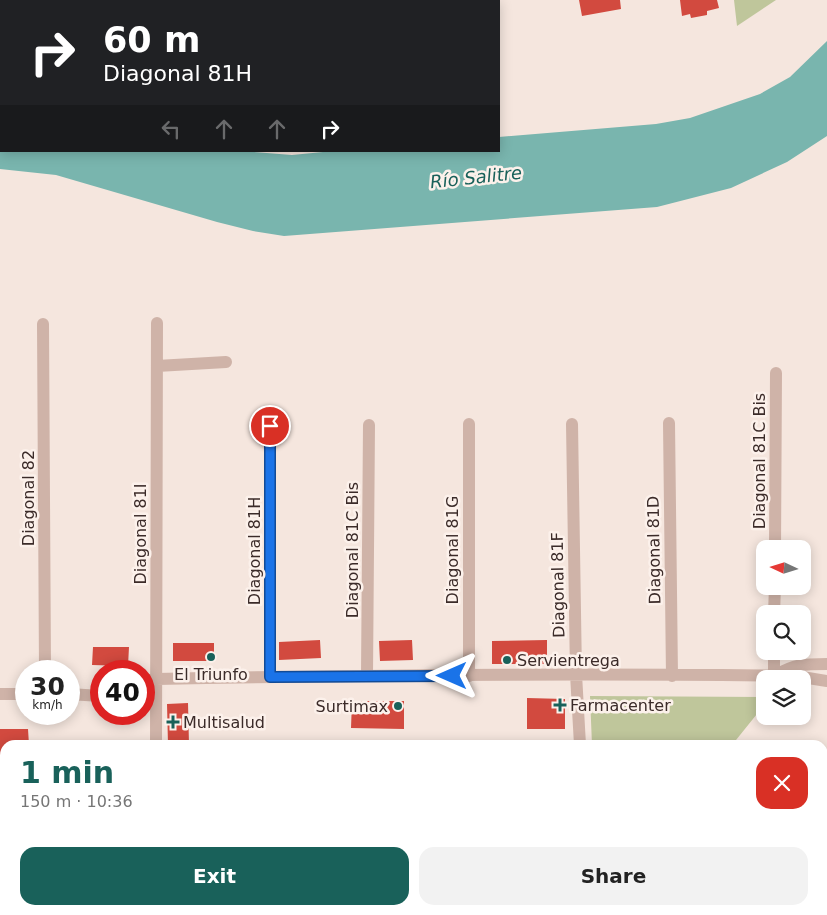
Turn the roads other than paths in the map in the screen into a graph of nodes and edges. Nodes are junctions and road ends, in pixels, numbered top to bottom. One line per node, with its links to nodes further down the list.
1 (157, 323): 4 (street, Diagonal 81I)
2 (43, 324): 12 (street, Diagonal 82)
3 (226, 362): 4 (street)
4 (157, 366): 13 (street, Diagonal 81I)
5 (776, 373): 11 (street, Diagonal 81C Bis)
6 (669, 423): 19 (street, Diagonal 81D)
7 (469, 424): 18 (street, Diagonal 81G)
8 (572, 424): 16 (street, Diagonal 81F)
9 (369, 425): 17 (street, Diagonal 81C Bis)
10 (270, 426): 21 (street, Diagonal 81H)
11 (775, 540)
12 (45, 660)
13 (150, 660)
14 (827, 664): 15 (street)
15 (784, 670)
16 (576, 674): 18 (street); 19 (street); 30 (street, Diagonal 81F)
17 (367, 675): 18 (street); 21 (street)
18 (468, 676)
19 (672, 676): 20 (street)
20 (756, 676)
21 (270, 677): 23 (street)
22 (811, 678): 24 (street)
23 (155, 680)
24 (827, 681)
25 (0, 694): 26 (street)
26 (15, 694)
27 (155, 713): 28 (street, Diagonal 81I)
28 (156, 720): 29 (street, Diagonal 81I)
29 (156, 740)
30 (580, 740)

